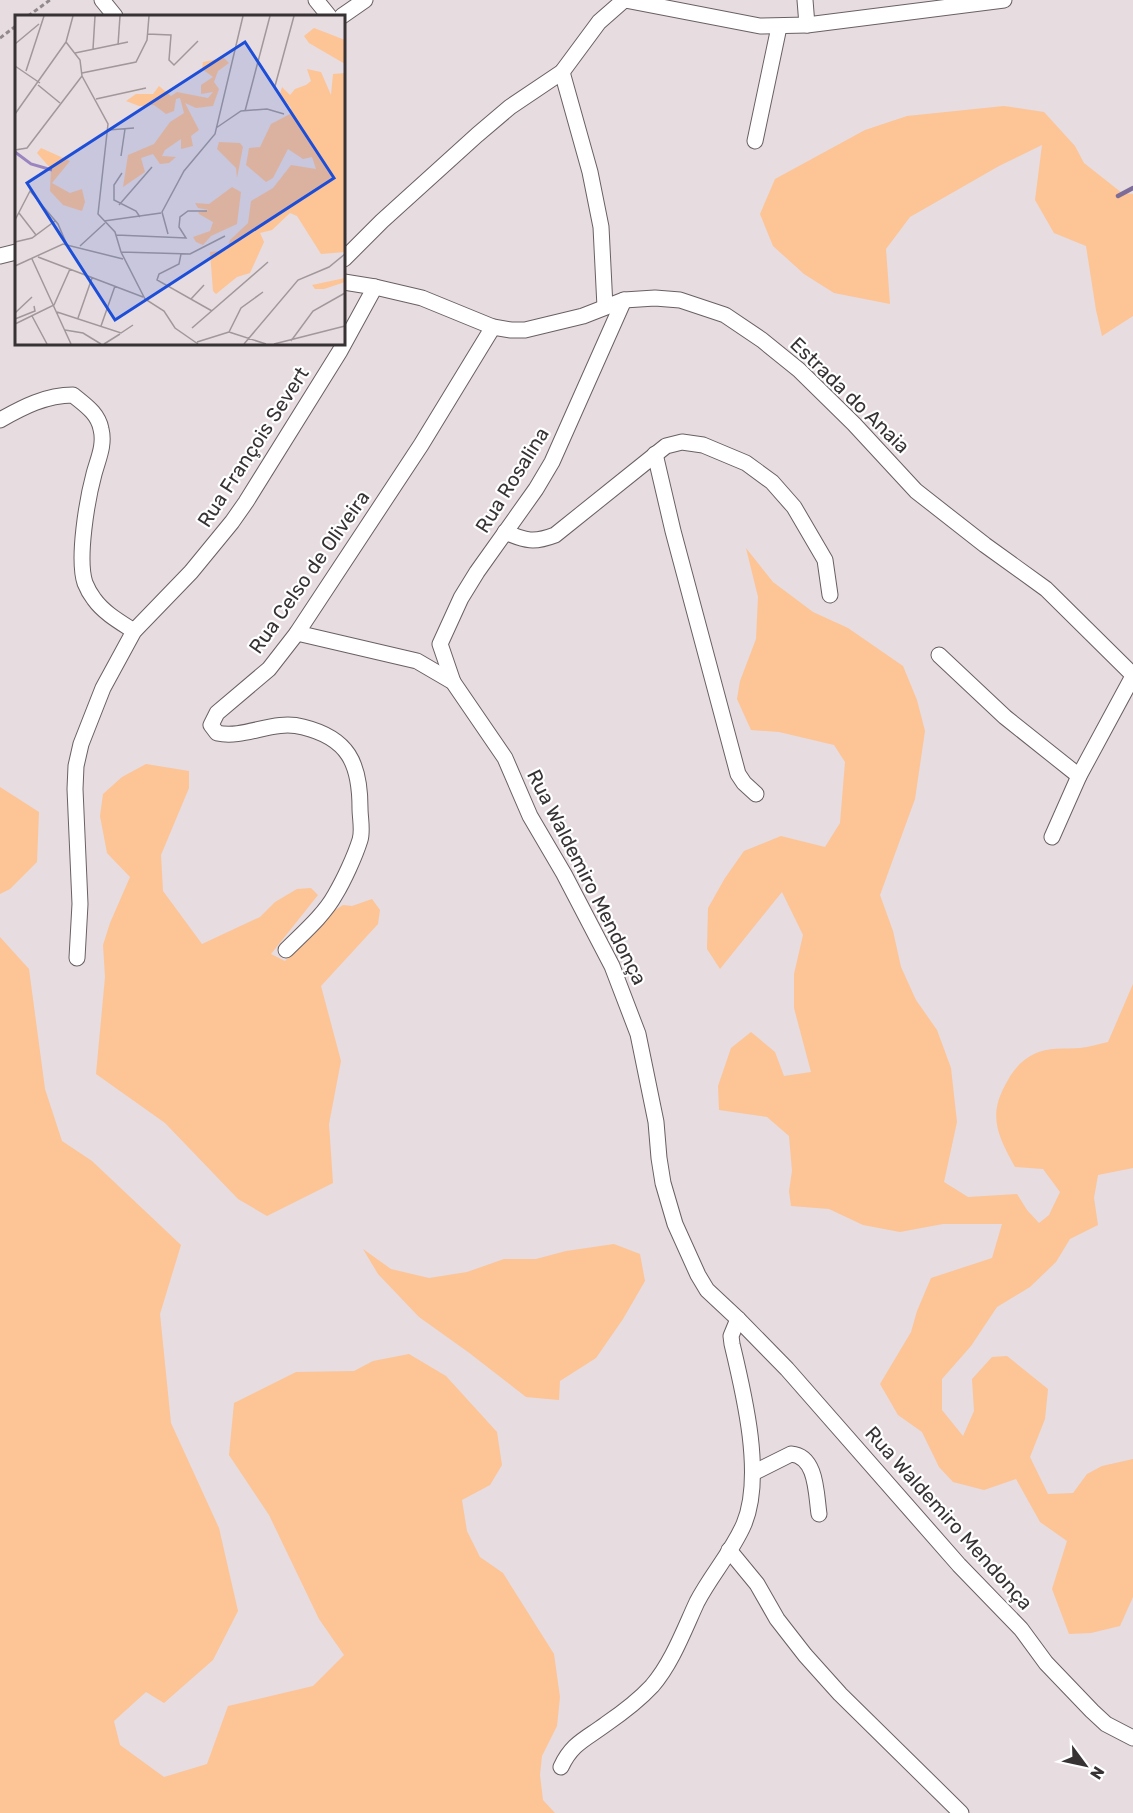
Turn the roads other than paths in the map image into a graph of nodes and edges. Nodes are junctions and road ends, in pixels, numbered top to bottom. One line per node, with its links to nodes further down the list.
1 (102, 0): 7 (street)
2 (316, 0): 8 (street)
3 (365, 0): 9 (street)
4 (625, 0): 11 (street); 12 (street)
5 (805, 0): 10 (street)
6 (1004, 0): 10 (street)
7 (114, 15)
8 (328, 15)
9 (343, 15)
10 (807, 25): 11 (street)
11 (779, 27): 13 (street)
12 (562, 72): 16 (street); 20 (street)
13 (755, 141)
14 (15, 252): 15 (street)
15 (0, 256)
16 (345, 258)
17 (345, 282): 18 (street, Estrada do Anaia)
18 (375, 287): 21 (street, Estrada do Anaia); 22 (street, Rua François Severt)
19 (624, 300): 20 (street, Estrada do Anaia); 26 (street, Rua Rosalina); 33 (street, Estrada do Anaia)
20 (605, 307): 21 (street, Estrada do Anaia)
21 (493, 327): 29 (street, Rua Celso de Oliveira)
22 (345, 342)
23 (343, 345): 28 (street, Rua François Severt)
24 (0, 420): 28 (street)
25 (655, 454): 26 (street); 27 (street); 36 (street)
26 (506, 532): 30 (street, Rua Rosalina)
27 (830, 595)
28 (134, 631): 39 (street, Rua François Severt)
29 (297, 633): 32 (street, Rua Waldemiro Mendonça); 38 (street, Rua Celso de Oliveira)
30 (440, 644): 32 (street, Rua Rosalina); 34 (street)
31 (939, 655): 35 (street)
32 (417, 661): 34 (street, Rua Waldemiro Mendonça)
33 (1133, 676): 35 (street)
34 (453, 682): 40 (street, Rua Waldemiro Mendonça)
35 (1078, 776): 37 (street)
36 (756, 794)
37 (1052, 837)
38 (286, 950)
39 (77, 958)
40 (738, 1319): 41 (street); 44 (street, Rua Waldemiro Mendonça)
41 (753, 1473): 42 (street); 43 (street)
42 (819, 1514)
43 (729, 1550): 45 (street); 46 (street)
44 (1133, 1738)
45 (561, 1767)
46 (961, 1813)

